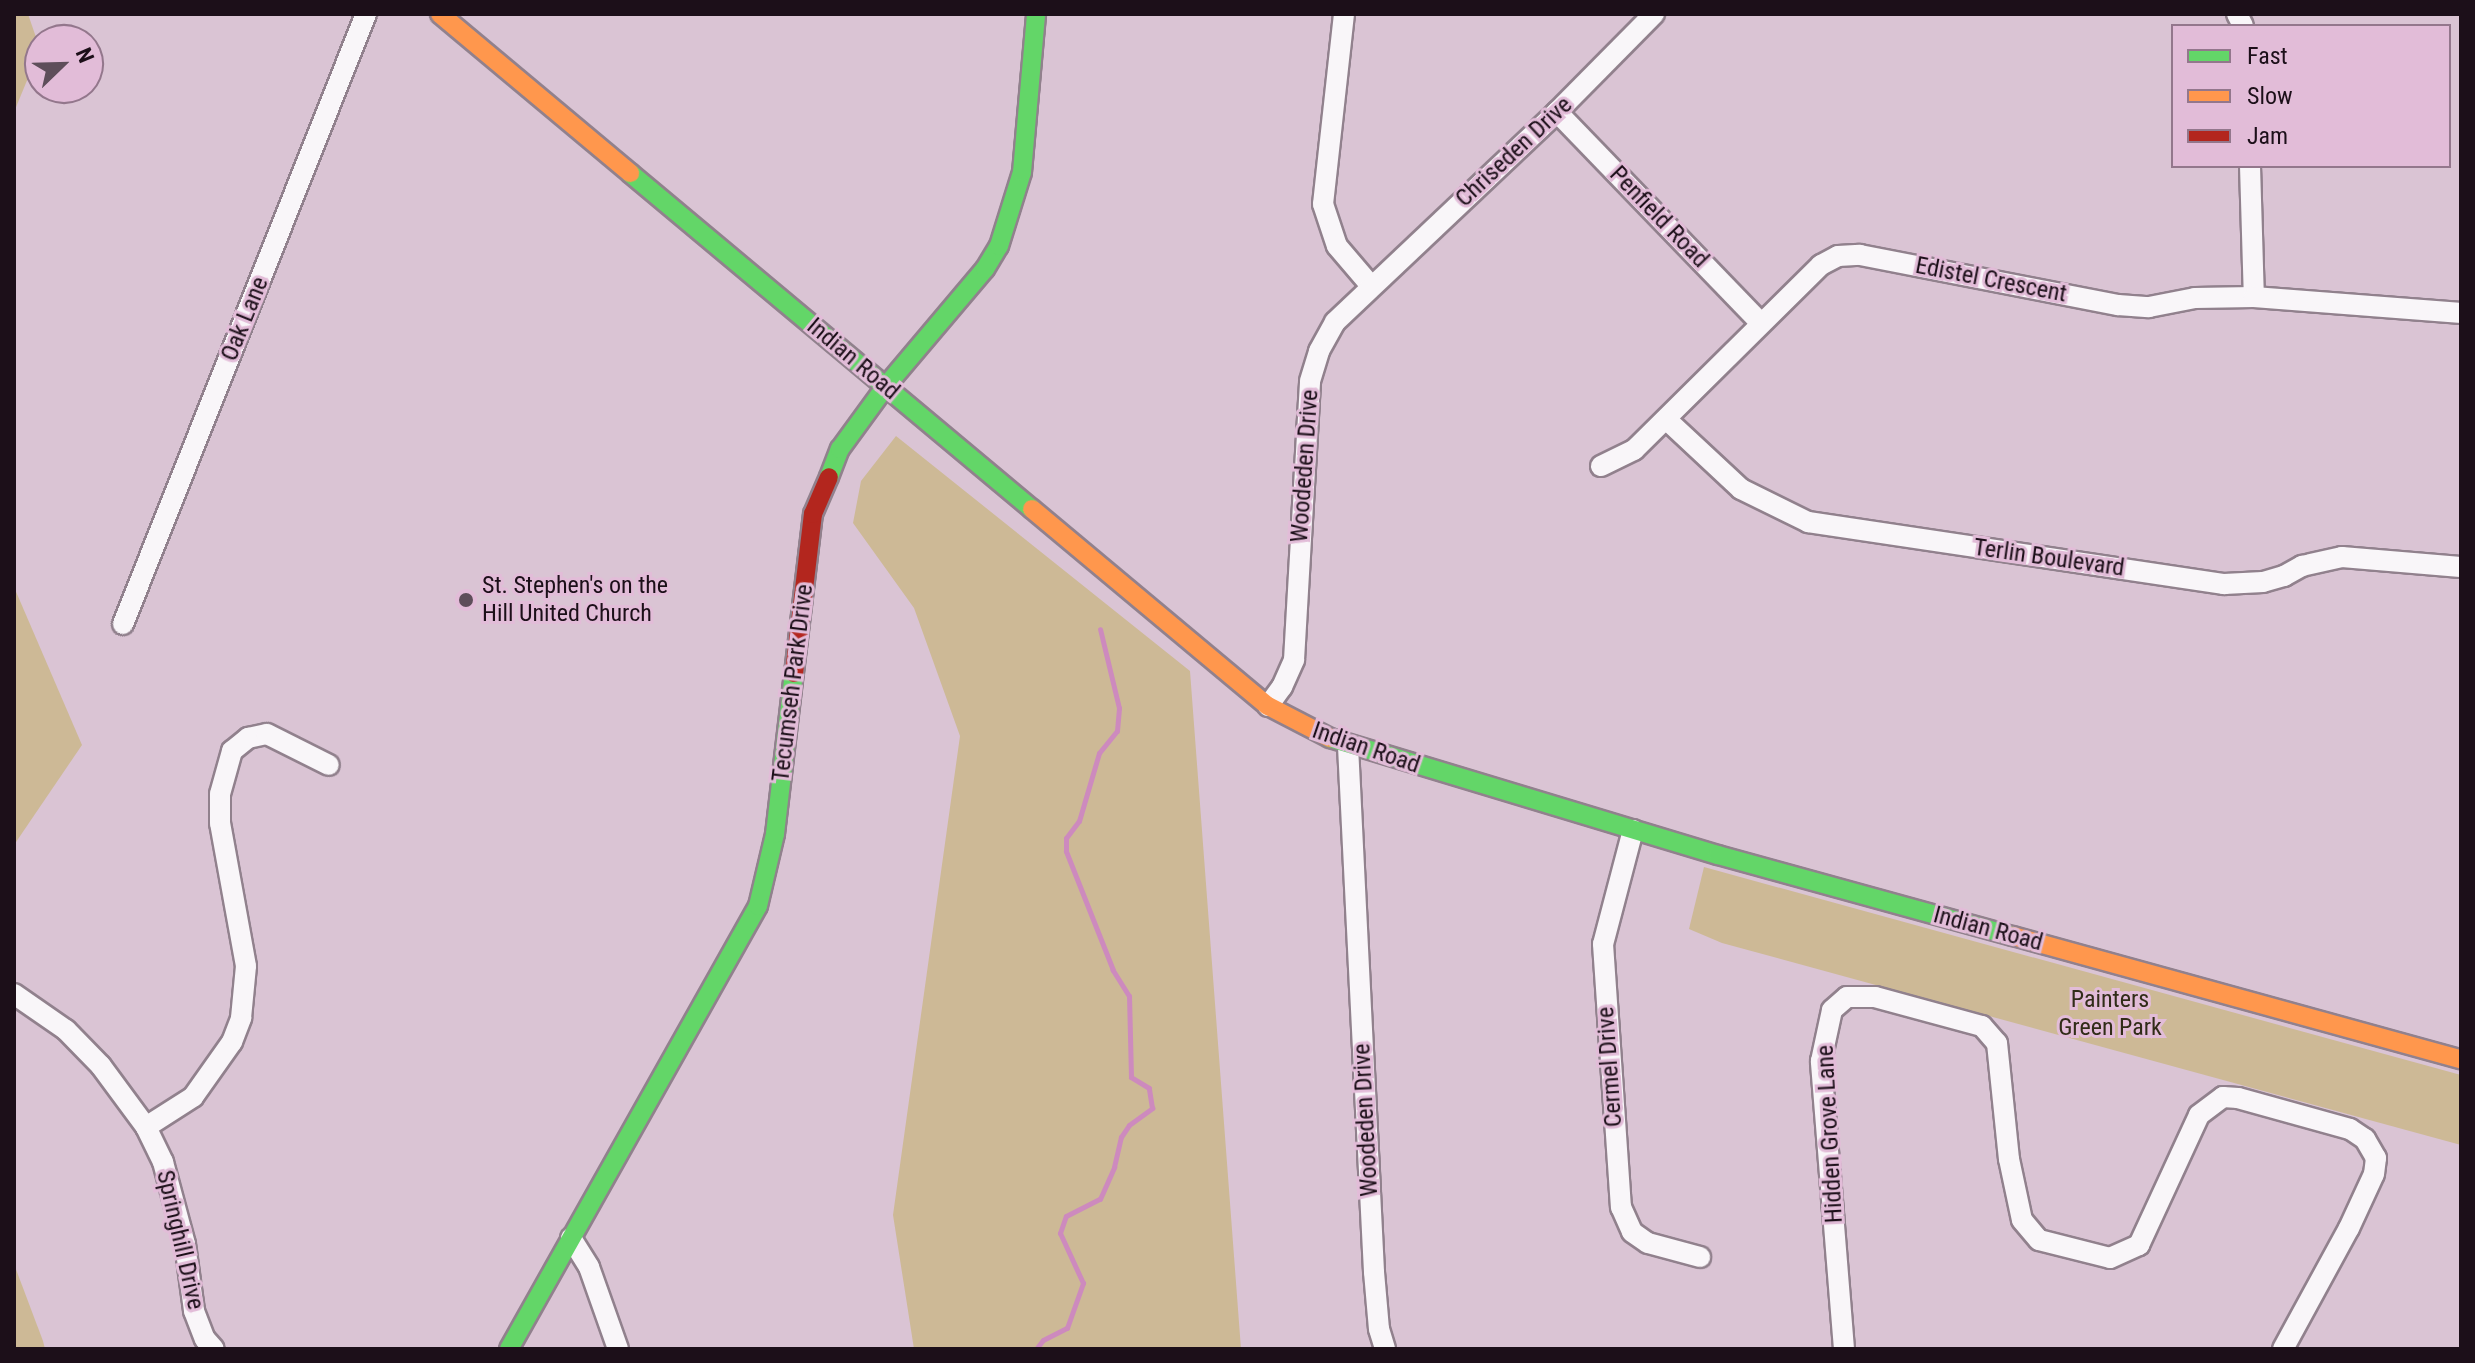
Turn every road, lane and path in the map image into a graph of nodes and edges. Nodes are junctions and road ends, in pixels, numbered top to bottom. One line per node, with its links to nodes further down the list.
1 (366, 14): 16 (street, Oak Lane)
2 (440, 14): 12 (street, Indian Road)
3 (1036, 14): 12 (street, Tecumseh Park Drive)
4 (1344, 14): 8 (street)
5 (1654, 14): 6 (street, Chriseden Drive)
6 (1557, 112): 8 (street, Chriseden Drive); 11 (street, Penfield Road)
7 (2250, 168): 9 (street)
8 (1371, 286): 17 (street, Woodeden Drive)
9 (2254, 297): 10 (street, Edistel Crescent); 11 (street, Edistel Crescent)
10 (2461, 313)
11 (1761, 323): 13 (street, Edistel Crescent)
12 (886, 386): 17 (street, Indian Road); 24 (street, Tecumseh Park Drive)
13 (1667, 420): 14 (street, Edistel Crescent); 15 (street, Terlin Boulevard)
14 (1601, 466)
15 (2461, 567)
16 (123, 624)
17 (1268, 706): 18 (street, Indian Road)
18 (1348, 746): 20 (street, Indian Road); 29 (street, Woodeden Drive)
19 (329, 765): 23 (street)
20 (1633, 830): 22 (street, Indian Road); 25 (street, Cermel Drive)
21 (14, 994): 23 (street, Springhill Drive)
22 (2461, 1059)
23 (146, 1127): 26 (street, Springhill Drive)
24 (571, 1238): 27 (street, Tecumseh Park Drive); 28 (street)
25 (1700, 1257)
26 (214, 1349)
27 (509, 1349)
28 (618, 1349)
29 (1385, 1349)
30 (1844, 1349): 31 (street, Hidden Grove Lane)
31 (2283, 1349)

